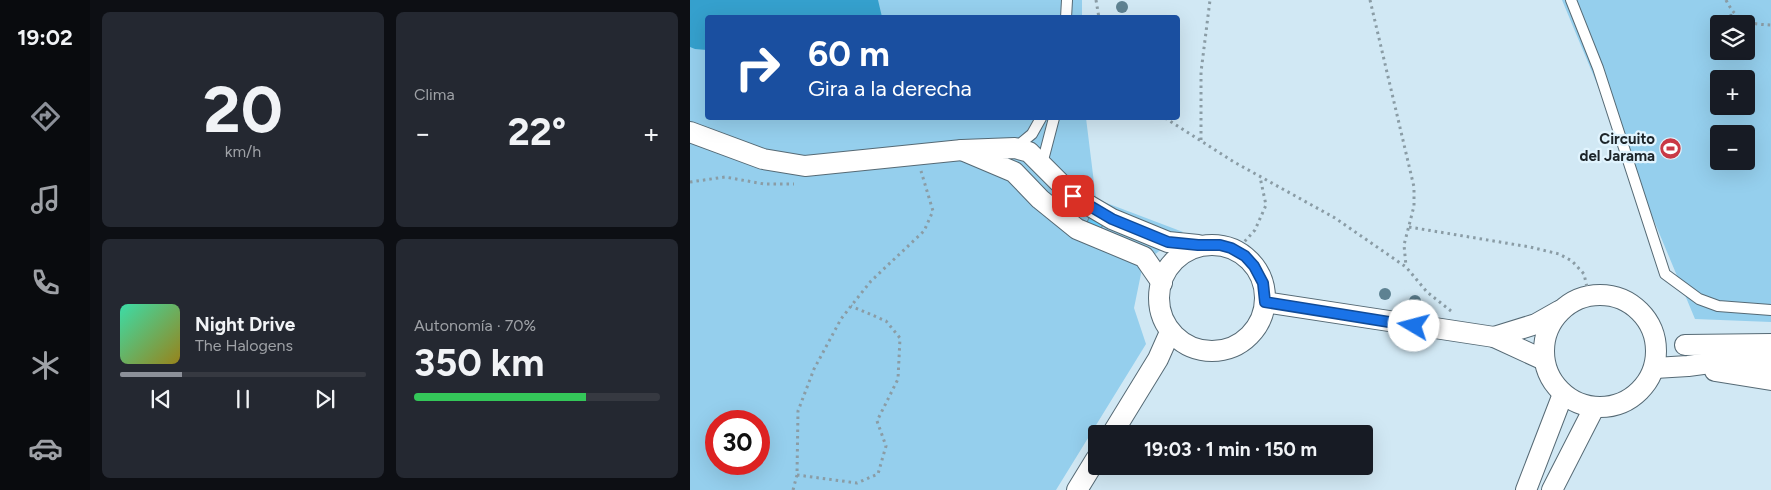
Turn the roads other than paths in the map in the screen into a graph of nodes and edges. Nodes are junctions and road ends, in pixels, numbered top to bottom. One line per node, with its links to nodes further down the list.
1 (1067, 0): 3 (lane)
2 (1571, 0): 15 (lane)
3 (1066, 15)
4 (1040, 120): 7 (lane)
5 (1053, 120): 9 (lane)
6 (690, 132): 8 (street)
7 (1014, 148): 8 (street); 9 (street)
8 (962, 150): 10 (street)
9 (1039, 162): 10 (street); 11 (street)
10 (1014, 172): 12 (street)
11 (1198, 245): 12 (street); 13 (street)
12 (1162, 283): 16 (street)
13 (1265, 302): 16 (street); 18 (street)
14 (1563, 308): 17 (street); 18 (street); 21 (street)
15 (1771, 310)
16 (1170, 332): 29 (street)
17 (1653, 332): 20 (street); 25 (street)
18 (1494, 337): 21 (street)
19 (1771, 344): 20 (street)
20 (1685, 345): 22 (street)
21 (1544, 360): 27 (street)
22 (1725, 361): 23 (street); 24 (street)
23 (1771, 364)
24 (1688, 366): 25 (street); 26 (street)
25 (1655, 368): 28 (street)
26 (1771, 380)
27 (1563, 394): 28 (street); 32 (street)
28 (1594, 408): 33 (street)
29 (1118, 425)
30 (1088, 473): 31 (street)
31 (1078, 490)
32 (1526, 490)
33 (1552, 490)

